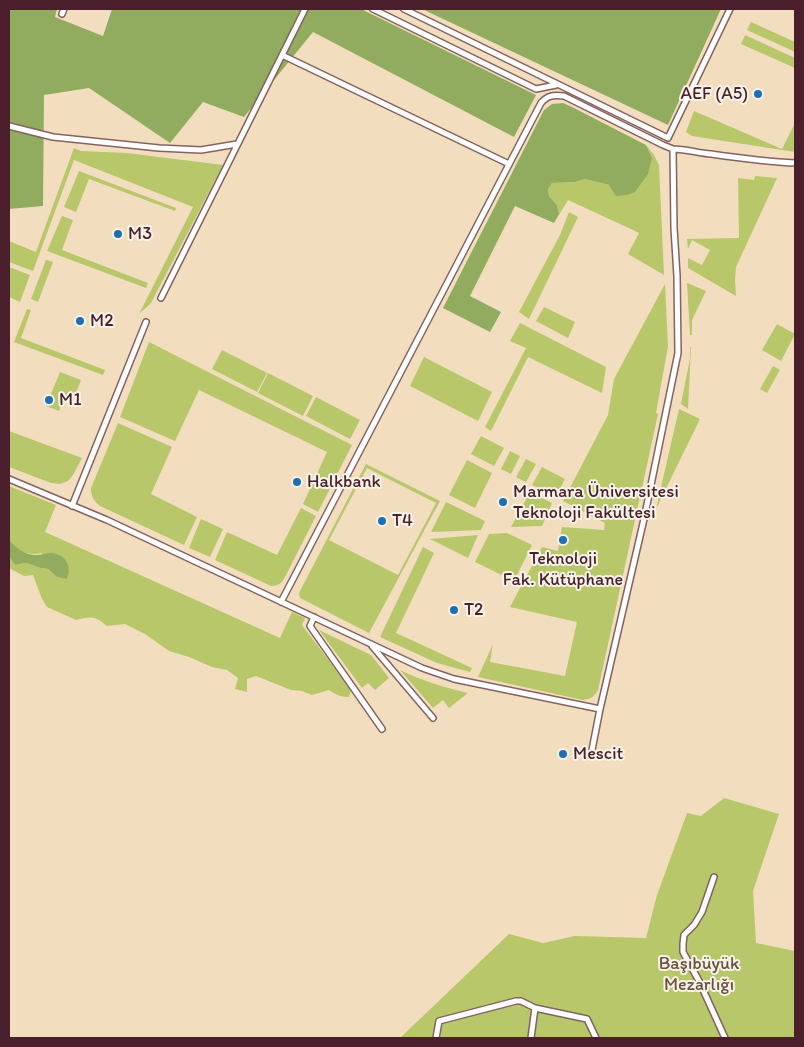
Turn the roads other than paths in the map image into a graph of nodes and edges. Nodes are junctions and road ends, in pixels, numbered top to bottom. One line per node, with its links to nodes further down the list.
1 (305, 9): 5 (lane)
2 (374, 9): 6 (lane)
3 (404, 9): 6 (lane)
4 (730, 9): 6 (lane)
5 (282, 55): 8 (lane); 11 (lane)
6 (557, 85)
7 (9, 126): 8 (lane)
8 (237, 144): 12 (lane)
9 (672, 148): 10 (lane); 11 (lane); 19 (lane)
10 (795, 163)
11 (509, 164): 16 (lane)
12 (161, 298)
13 (146, 322): 15 (lane)
14 (9, 479): 15 (lane)
15 (72, 506): 16 (lane)
16 (281, 602): 17 (lane)
17 (314, 617): 18 (lane); 21 (lane)
18 (370, 644): 19 (lane); 20 (lane)
19 (600, 709): 22 (lane)
20 (434, 718)
21 (382, 729)
22 (592, 750)
23 (714, 877): 29 (lane)
24 (535, 1008): 25 (lane); 26 (lane); 27 (lane)
25 (436, 1038)
26 (531, 1038)
27 (596, 1038)
28 (721, 1038): 29 (lane)
29 (725, 1038)

